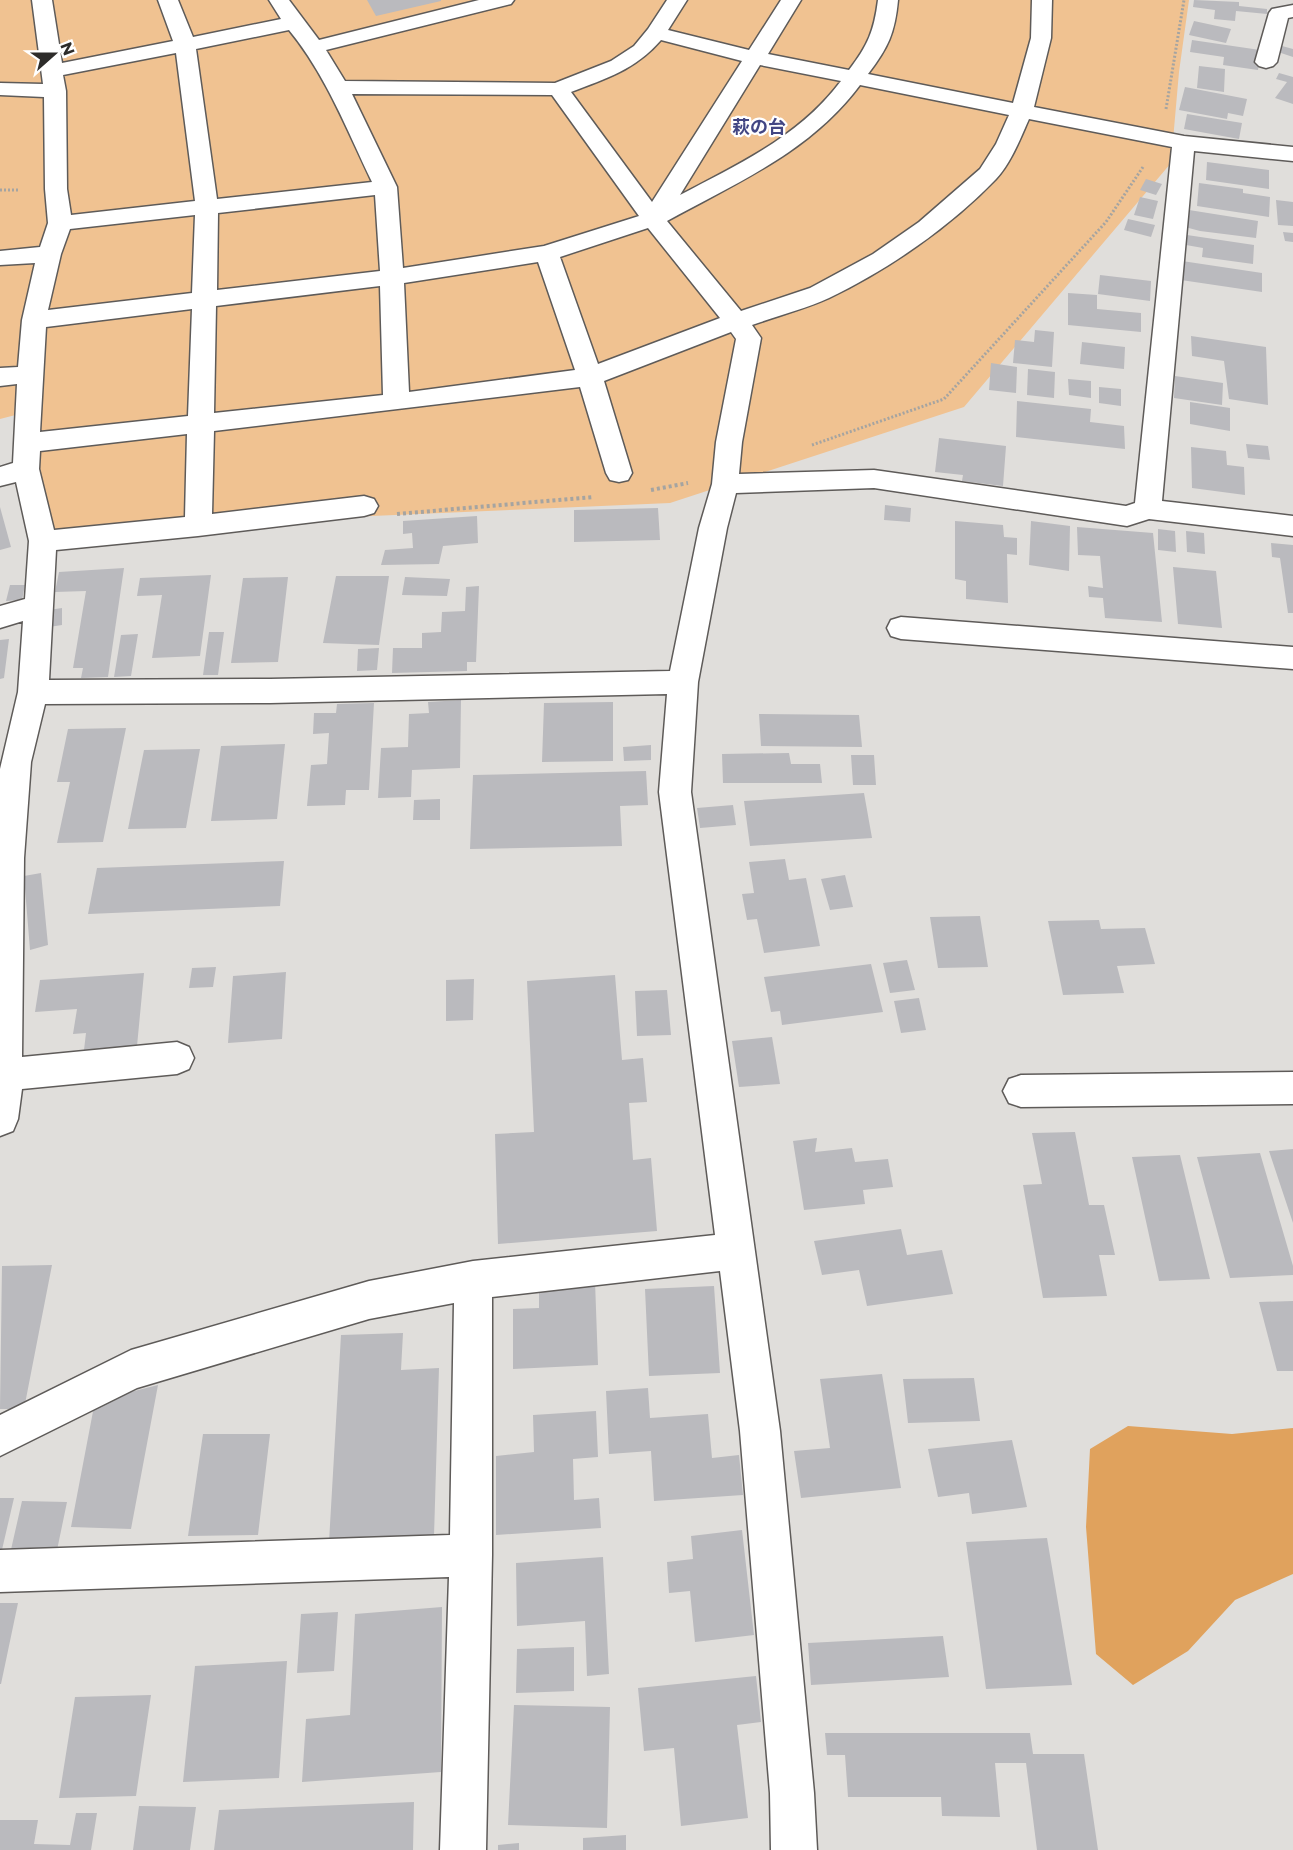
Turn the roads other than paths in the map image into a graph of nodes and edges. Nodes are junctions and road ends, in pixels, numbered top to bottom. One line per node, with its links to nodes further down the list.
1 (42, 0): 17 (street)
2 (168, 0): 12 (street)
3 (279, 0): 10 (street)
4 (504, 0): 13 (street)
5 (677, 0): 11 (street)
6 (791, 0): 14 (street)
7 (888, 0): 16 (street)
8 (1042, 0): 21 (street)
9 (1293, 11): 15 (street)
10 (294, 23): 12 (street); 13 (street)
11 (656, 33): 14 (street); 20 (street)
12 (185, 44): 17 (street); 25 (street)
13 (314, 47): 18 (street)
14 (755, 58): 16 (street); 26 (street)
15 (1266, 62)
16 (857, 78): 21 (street); 26 (street)
17 (53, 81): 19 (street); 27 (street)
18 (338, 87): 20 (street); 24 (street)
19 (0, 89)
20 (558, 89): 26 (street)
21 (1022, 110): 22 (street); 34 (street)
22 (1173, 141): 23 (street); 45 (street)
23 (1293, 154)
24 (386, 187): 25 (street); 31 (street)
25 (207, 207): 27 (street); 32 (street)
26 (653, 219): 28 (street); 34 (street)
27 (60, 223): 29 (street)
28 (548, 253): 31 (street); 37 (street)
29 (48, 254): 30 (street); 33 (street)
30 (0, 258)
31 (392, 277): 32 (street); 38 (street)
32 (204, 300): 33 (street); 39 (street)
33 (34, 320): 35 (street)
34 (737, 321): 37 (street); 43 (street)
35 (30, 374): 36 (street); 40 (street)
36 (0, 377)
37 (590, 377): 38 (street); 41 (street)
38 (396, 402): 39 (street)
39 (202, 424): 40 (street); 46 (street)
40 (26, 456): 42 (street); 48 (street)
41 (619, 473)
42 (0, 477)
43 (725, 480): 45 (street); 53 (street)
44 (364, 506): 46 (street)
45 (1148, 509): 47 (street)
46 (198, 526): 48 (street)
47 (1293, 526)
48 (43, 541): 49 (street)
49 (38, 606): 50 (street); 54 (street)
50 (0, 617)
51 (901, 628): 52 (street)
52 (1293, 658)
53 (683, 682): 54 (street); 61 (street)
54 (33, 692): 55 (street)
55 (4, 859): 57 (street)
56 (177, 1058): 57 (street)
57 (4, 1075): 60 (street)
58 (1293, 1088): 59 (street)
59 (1021, 1091)
60 (0, 1119)
61 (735, 1251): 62 (street); 67 (street)
62 (473, 1280): 63 (street); 64 (street)
63 (0, 1436)
64 (471, 1555): 65 (street); 66 (street)
65 (0, 1570)
66 (463, 1850)
67 (794, 1850)

